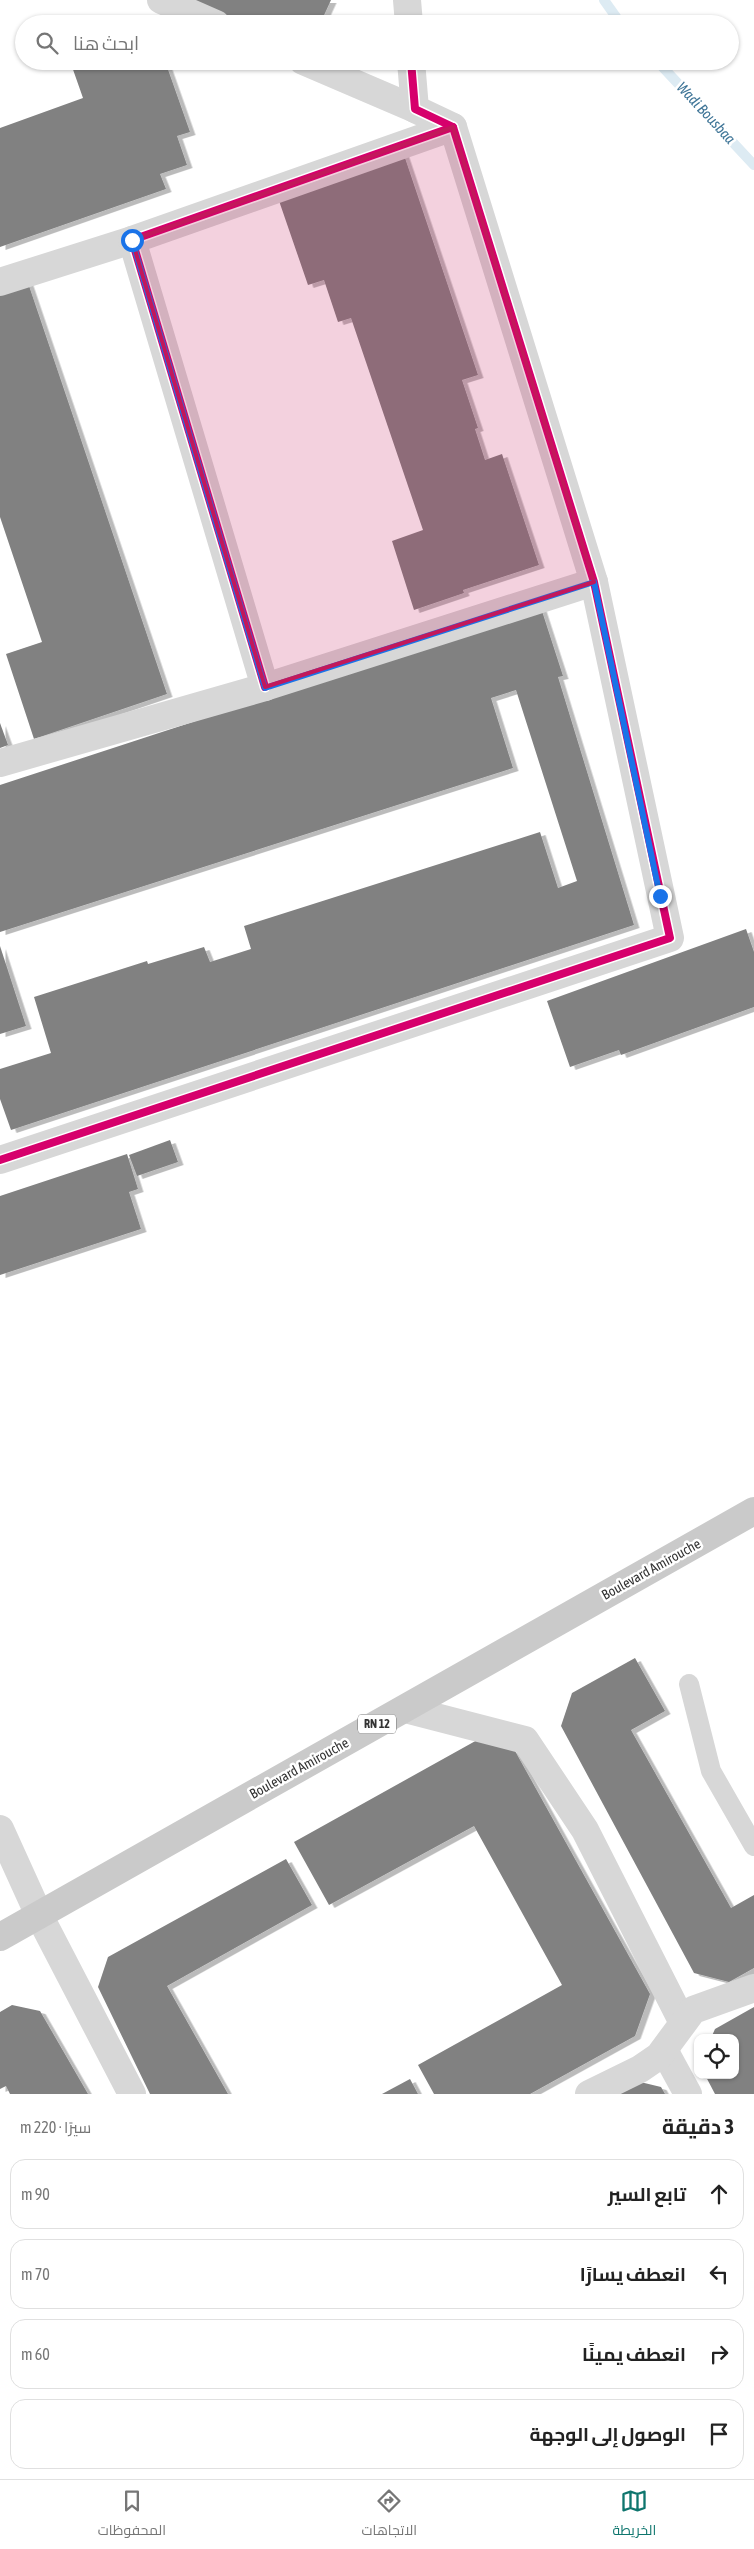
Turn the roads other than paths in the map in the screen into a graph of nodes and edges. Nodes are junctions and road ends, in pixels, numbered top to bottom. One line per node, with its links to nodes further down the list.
1 (161, 0): 3 (street)
2 (407, 0): 4 (street)
3 (195, 15)
4 (408, 15)
5 (324, 70): 7 (street)
6 (412, 70): 7 (street)
7 (415, 109): 8 (street)
8 (452, 127): 9 (street); 11 (street)
9 (132, 240): 10 (street); 12 (street)
10 (0, 282)
11 (594, 582): 12 (street); 14 (street)
12 (265, 688): 13 (street)
13 (0, 763)
14 (0, 1160)
15 (754, 1511): 17 (main road, Boulevard Amirouche / RN 12)
16 (689, 1684): 19 (lane)
17 (405, 1708): 20 (main road, Boulevard Amirouche / RN 12); 23 (street)
18 (0, 1829): 20 (street)
19 (754, 1846)
20 (39, 1915): 21 (main road, Boulevard Amirouche / RN 12); 25 (street)
21 (0, 1937)
22 (754, 1988): 23 (street)
23 (683, 2023): 24 (street)
24 (664, 2050): 26 (street); 27 (street)
25 (132, 2094)
26 (589, 2094)
27 (688, 2094)

